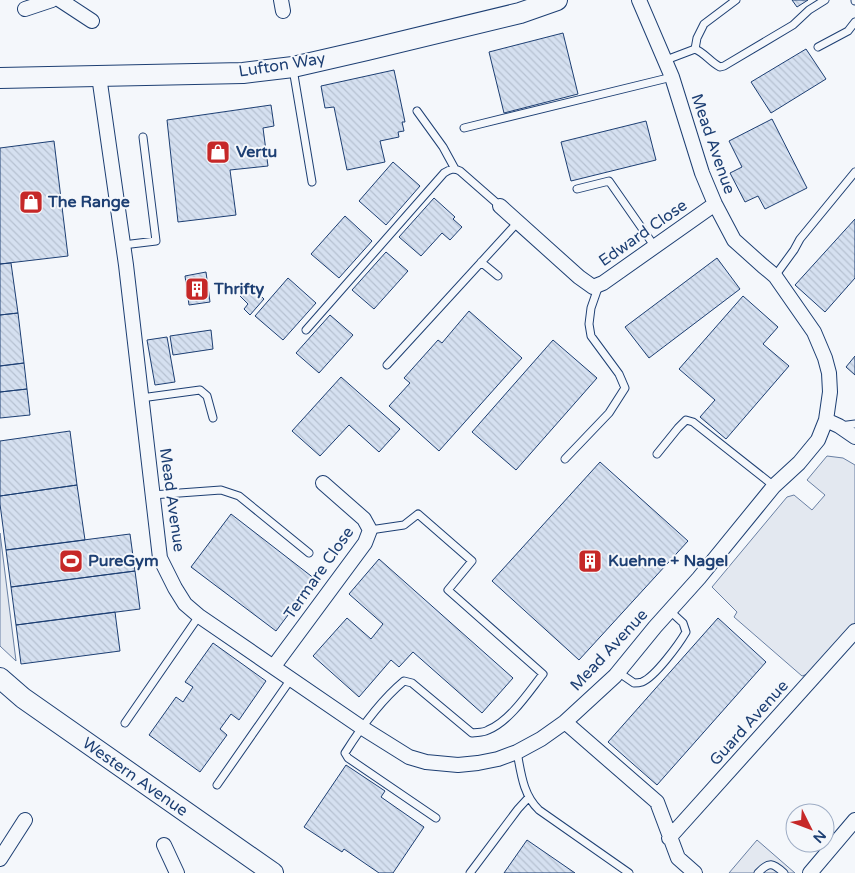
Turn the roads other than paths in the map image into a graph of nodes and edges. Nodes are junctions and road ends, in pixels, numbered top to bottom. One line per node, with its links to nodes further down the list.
1 (52, 0): 7 (street)
2 (60, 0): 8 (street)
3 (557, 0): 13 (street, Lufton Way)
4 (639, 0): 12 (street, Mead Avenue)
5 (736, 0): 11 (lane)
6 (825, 0): 11 (lane)
7 (25, 10)
8 (92, 22)
9 (855, 22): 10 (lane)
10 (818, 47)
11 (695, 50): 12 (lane)
12 (666, 60): 15 (street, Mead Avenue)
13 (293, 67): 14 (street, Lufton Way); 22 (lane)
14 (99, 76): 16 (street, Lufton Way); 27 (street, Mead Avenue)
15 (672, 77): 18 (lane); 24 (street, Mead Avenue)
16 (0, 78)
17 (417, 111): 20 (lane)
18 (464, 128)
19 (143, 137): 27 (lane)
20 (455, 169): 25 (lane); 33 (lane)
21 (855, 172): 31 (lane)
22 (312, 182)
23 (577, 189): 28 (lane)
24 (715, 204): 28 (street, Edward Close); 31 (street, Mead Avenue)
25 (500, 206): 26 (street, Edward Close)
26 (518, 222): 29 (lane); 32 (street, Edward Close)
27 (123, 245): 35 (street, Mead Avenue)
28 (655, 247): 32 (street, Edward Close)
29 (481, 262): 30 (lane); 34 (lane)
30 (498, 276)
31 (775, 276): 37 (street, Mead Avenue)
32 (599, 285): 42 (lane)
33 (306, 330)
34 (387, 365)
35 (141, 398): 36 (lane); 45 (street, Mead Avenue)
36 (212, 418)
37 (826, 420): 39 (street); 44 (street, Mead Avenue)
38 (855, 424): 39 (lane)
39 (839, 426): 40 (street)
40 (855, 437)
41 (657, 454): 44 (lane)
42 (565, 459)
43 (323, 482): 46 (street, Termare Close)
44 (774, 486): 48 (street, Mead Avenue)
45 (152, 495): 47 (lane); 49 (street, Mead Avenue)
46 (370, 530): 51 (street, Termare Close); 57 (lane)
47 (310, 553)
48 (670, 610): 52 (street, Mead Avenue); 52 (lane)
49 (199, 616): 51 (street, Mead Avenue); 56 (lane)
50 (855, 631): 64 (street, Guard Avenue)
51 (274, 666): 54 (street, Mead Avenue)
52 (618, 672): 55 (street, Mead Avenue)
53 (0, 678): 68 (street, Western Avenue)
54 (291, 679): 57 (street, Mead Avenue); 59 (lane)
55 (565, 722): 58 (street, Mead Avenue); 64 (street)
56 (125, 723)
57 (362, 727): 58 (street, Mead Avenue); 61 (lane)
58 (517, 752): 60 (lane)
59 (217, 785)
60 (529, 797): 69 (lane); 70 (lane)
61 (436, 818)
62 (25, 820): 66 (street)
63 (855, 820): 74 (street)
64 (669, 838): 71 (street)
65 (164, 845): 67 (street)
66 (0, 860)
67 (177, 873)
68 (273, 873)
69 (470, 873)
70 (629, 873)
71 (695, 873)
72 (758, 873): 73 (lane)
73 (784, 873)
74 (810, 873)

